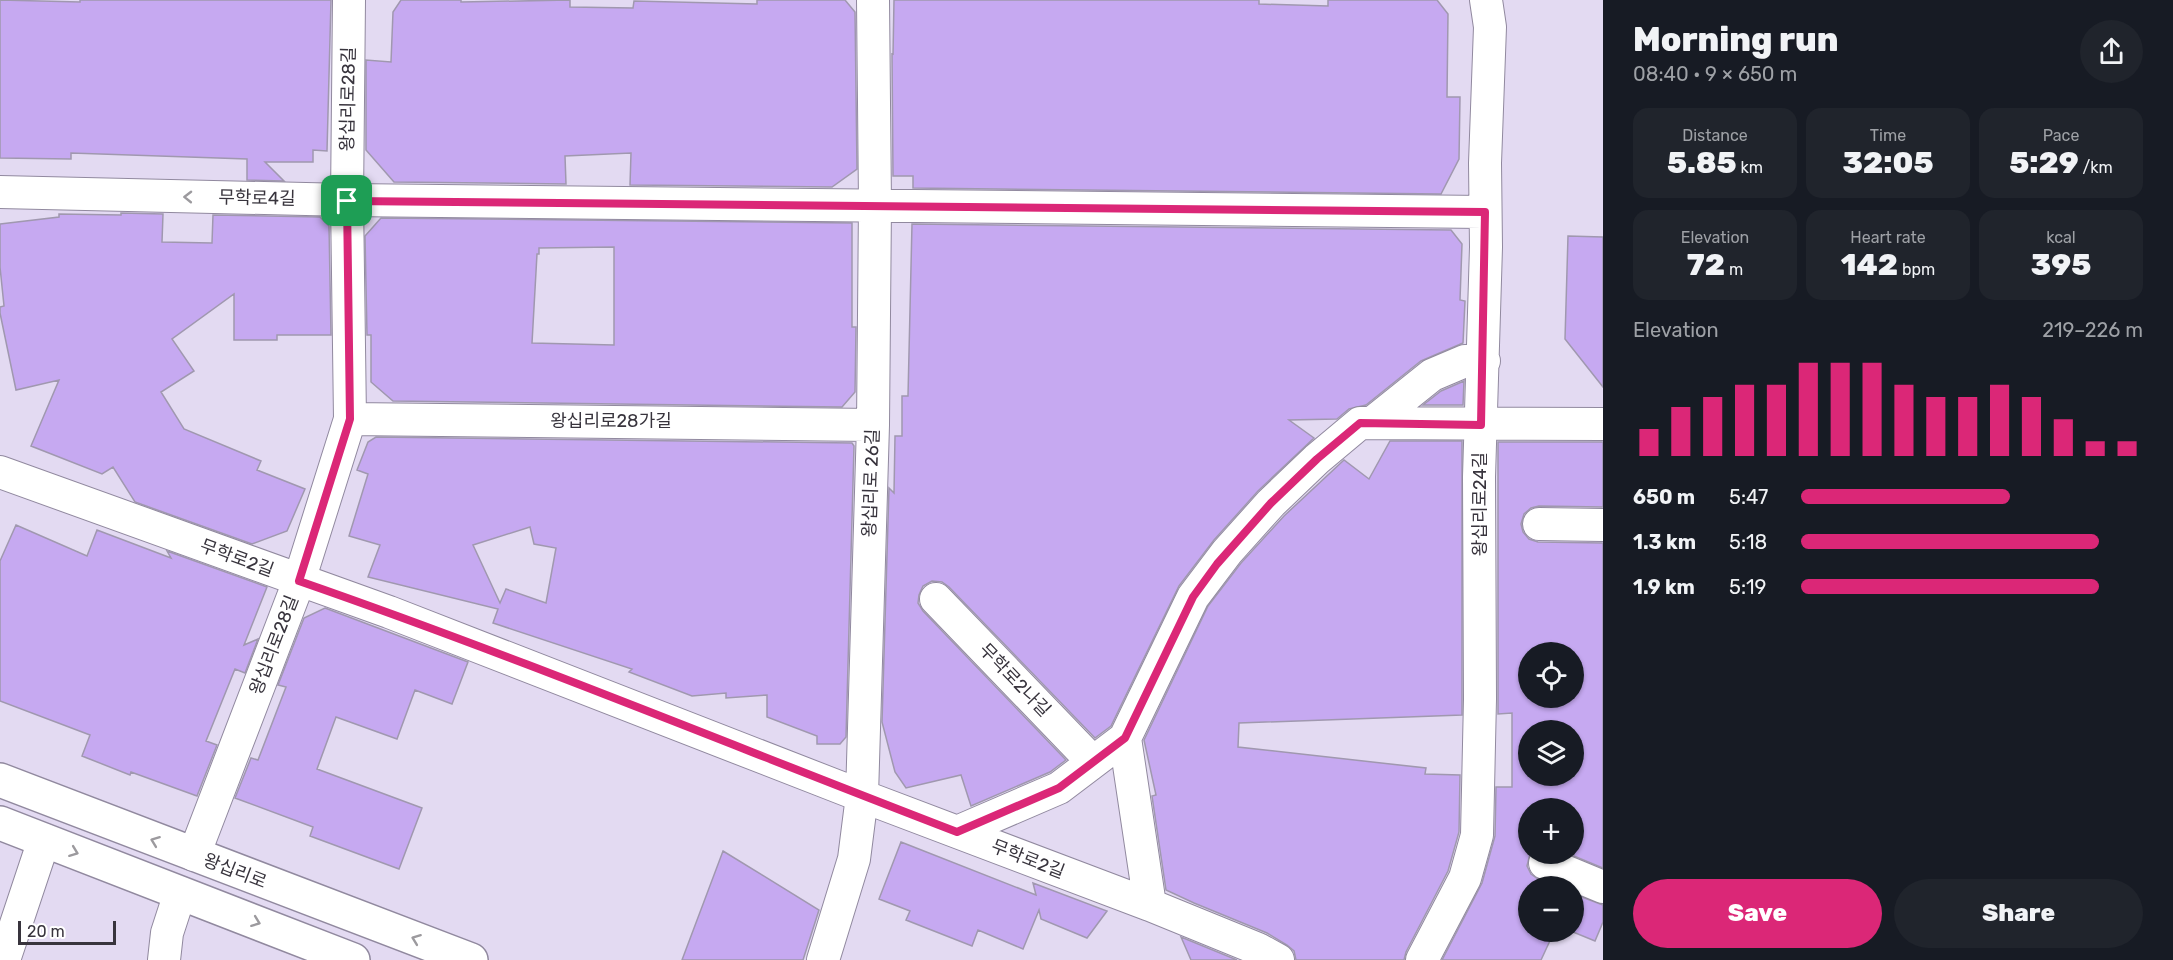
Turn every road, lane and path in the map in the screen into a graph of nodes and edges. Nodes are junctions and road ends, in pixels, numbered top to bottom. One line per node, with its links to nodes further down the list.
1 (349, 0): 5 (street, 왕십리로28길)
2 (873, 0): 6 (street, 왕십리로 26길)
3 (1486, 0): 7 (street, 왕십리로24길)
4 (0, 192): 5 (street, 무학로4길, one-way to 4)
5 (347, 201): 6 (street, 무학로4길); 9 (street, 왕십리로28길)
6 (875, 204): 7 (street, 무학로4길); 12 (street, 왕십리로 26길)
7 (1485, 212): 8 (street, 왕십리로24길)
8 (1484, 362): 10 (street); 13 (street, 왕십리로24길)
9 (350, 419): 12 (street, 왕십리로28가길); 17 (street, 왕십리로28길)
10 (1372, 423): 13 (street); 19 (street)
11 (1603, 424): 13 (street)
12 (873, 425): 22 (street, 왕십리로 26길)
13 (1481, 425): 37 (street, 왕십리로24길)
14 (1, 464): 17 (street, 무학로2길)
15 (1539, 524): 16 (street)
16 (1603, 525)
17 (299, 581): 22 (street, 무학로2길); 26 (street, 왕십리로28길)
18 (936, 599): 20 (street, 무학로2나길)
19 (1125, 738): 20 (street); 30 (street)
20 (1093, 762): 24 (street)
21 (0, 780): 26 (main road, 왕십리로, one-way to 21)
22 (862, 796): 24 (street, 무학로2길); 35 (street, 왕십리로 26길)
23 (0, 823): 25 (main road)
24 (957, 832): 30 (street, 무학로2길)
25 (44, 840): 29 (main road, one-way to 29); 31 (street)
26 (194, 855): 34 (main road, 왕십리로, one-way to 26)
27 (1547, 864): 28 (street)
28 (1603, 887)
29 (180, 893): 32 (street); 33 (main road, one-way to 33)
30 (1150, 905): 36 (street, 무학로2길)
31 (4, 960)
32 (164, 960)
33 (353, 960)
34 (471, 960)
35 (823, 960)
36 (1278, 960)
37 (1422, 960)

